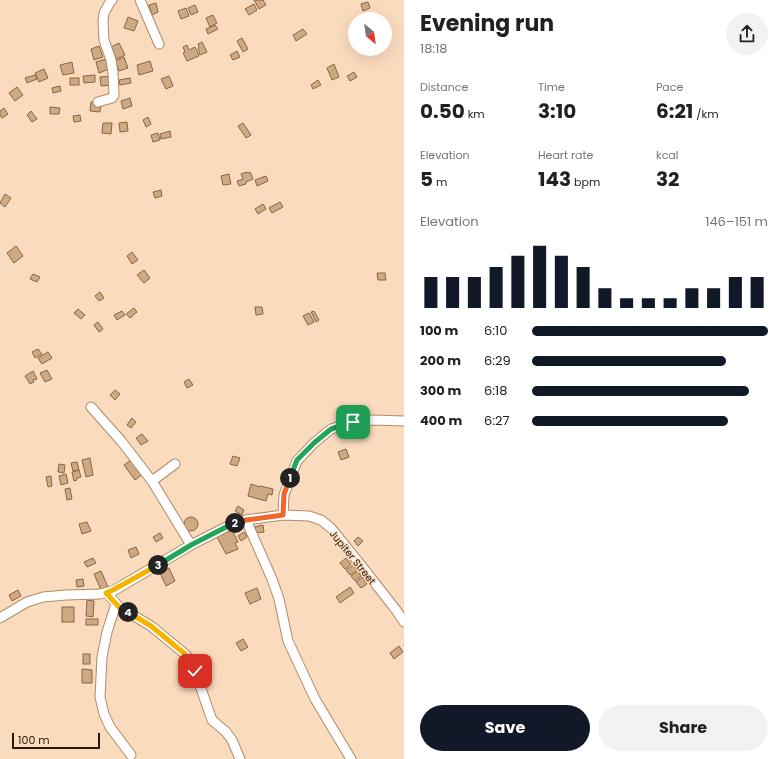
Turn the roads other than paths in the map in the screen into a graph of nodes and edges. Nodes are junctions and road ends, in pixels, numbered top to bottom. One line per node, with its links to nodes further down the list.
1 (112, 0): 4 (street)
2 (140, 0): 3 (street)
3 (159, 44)
4 (98, 102)
5 (92, 407): 8 (street)
6 (404, 421): 9 (street)
7 (175, 464): 8 (street)
8 (152, 481): 11 (street)
9 (283, 515): 10 (street, Jupiter Street); 14 (street, Jupiter Street)
10 (246, 520): 11 (street, Jupiter Street); 19 (street)
11 (191, 545): 12 (street, Jupiter Street)
12 (106, 593): 13 (street); 15 (street, Jupiter Street)
13 (116, 604): 17 (street); 18 (street)
14 (400, 608): 16 (street, Jupiter Street)
15 (0, 618)
16 (404, 622)
17 (132, 755)
18 (240, 759)
19 (351, 759)

